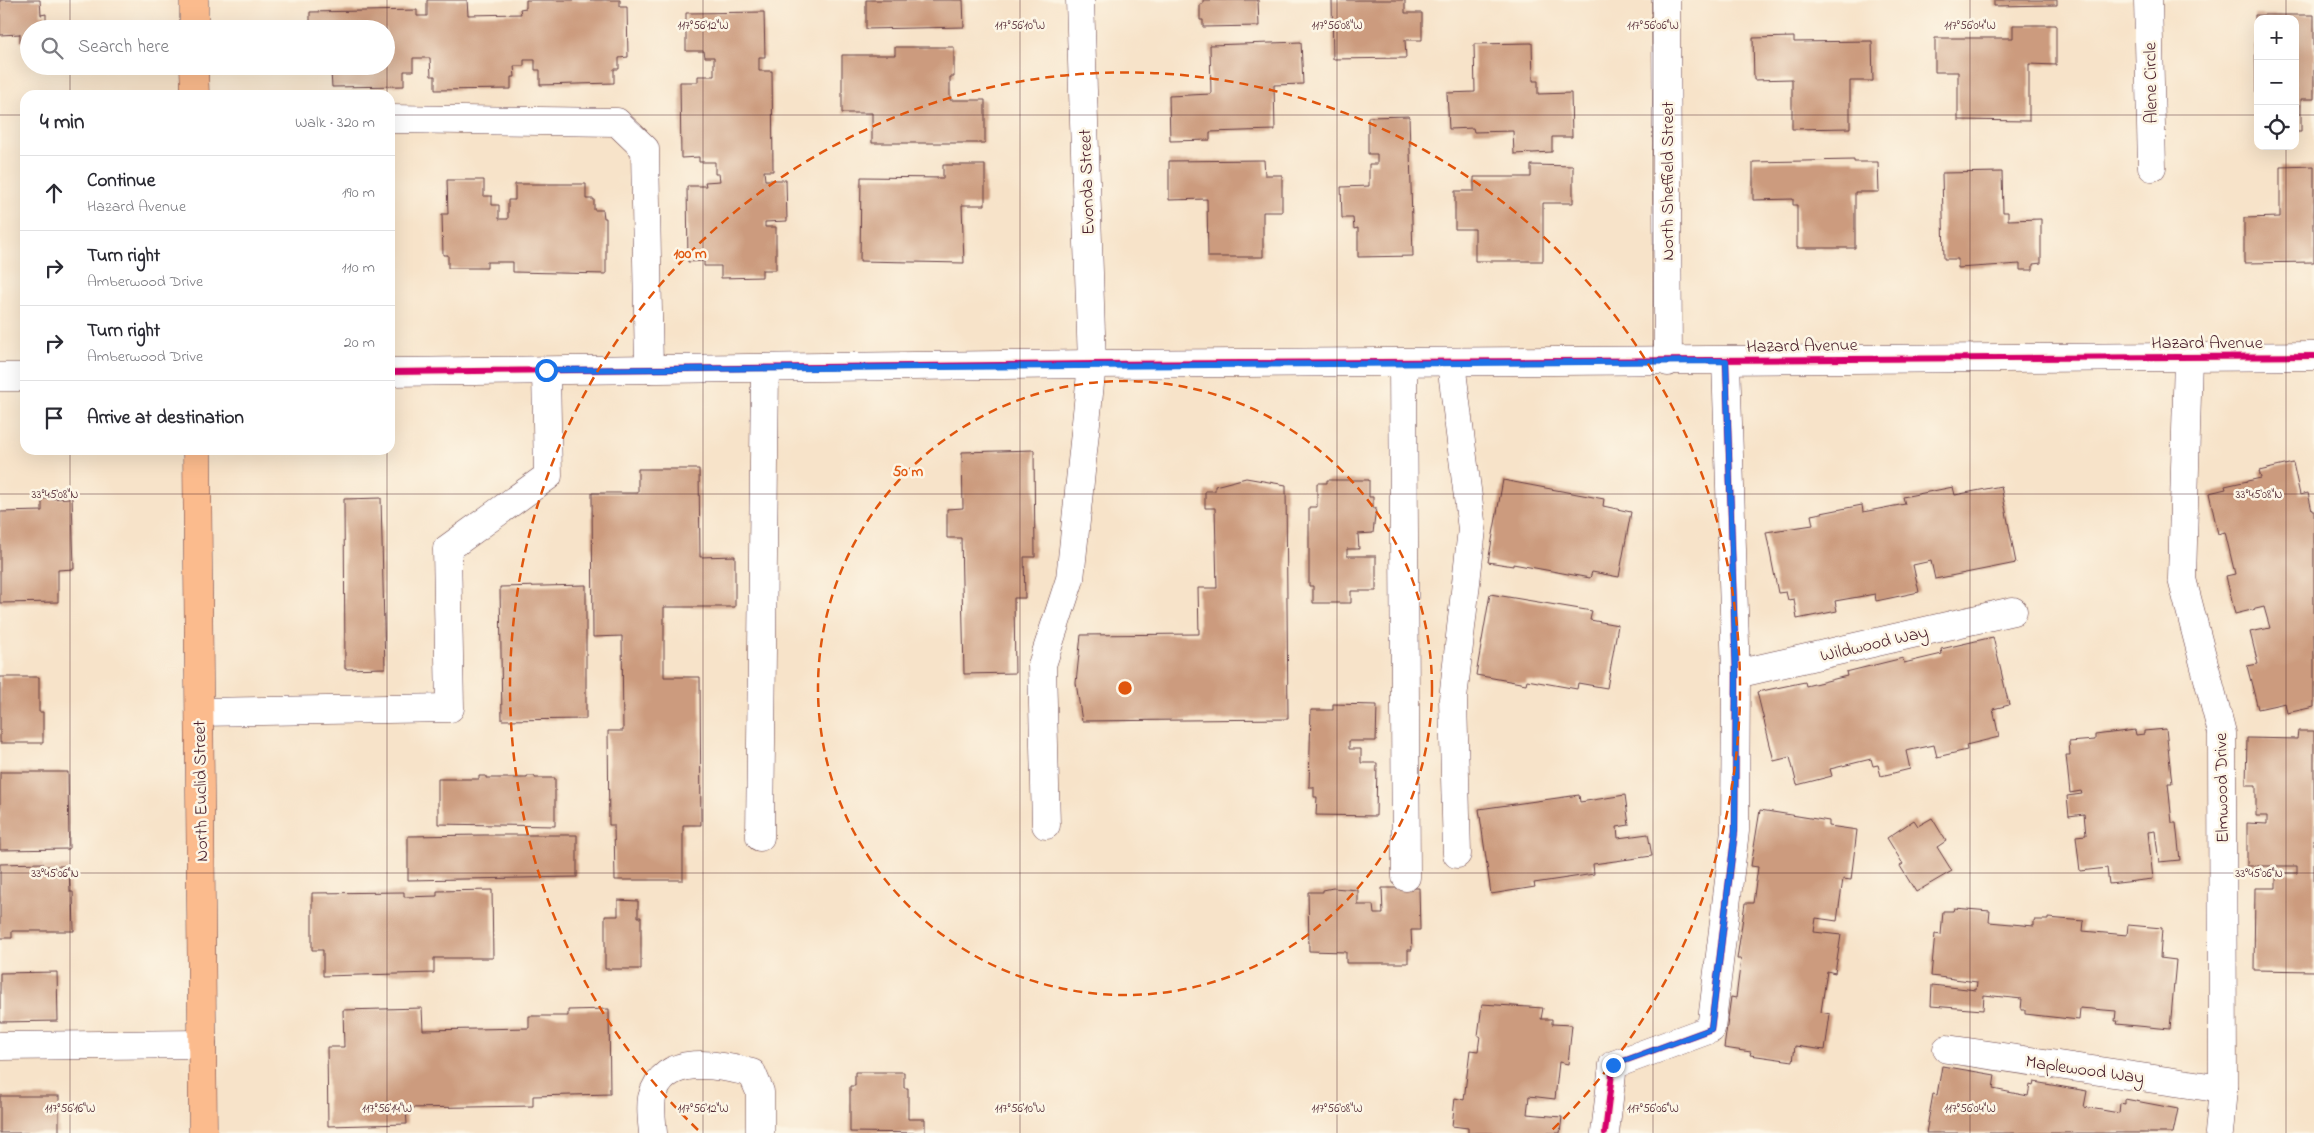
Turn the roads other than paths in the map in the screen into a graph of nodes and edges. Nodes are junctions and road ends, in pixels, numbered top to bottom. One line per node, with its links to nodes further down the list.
1 (194, 0): 5 (main road)
2 (1080, 0): 16 (street, Evonda Street)
3 (1666, 0): 13 (street, North Sheffield Street)
4 (2148, 0): 9 (street, Alene Circle)
5 (194, 20)
6 (194, 75): 7 (main road)
7 (195, 90)
8 (395, 119): 18 (street)
9 (2152, 167)
10 (2314, 356): 11 (street, Hazard Avenue)
11 (2188, 357): 12 (street, Hazard Avenue); 34 (street, Elmwood Drive)
12 (1726, 361): 13 (street, Hazard Avenue); 25 (street)
13 (1668, 362): 15 (street, Hazard Avenue)
14 (1404, 363): 15 (street, Hazard Avenue); 16 (street, Hazard Avenue); 30 (street)
15 (1451, 363): 29 (street)
16 (1092, 364): 17 (street, Hazard Avenue); 27 (street, Evonda Street)
17 (765, 368): 18 (street, Hazard Avenue); 28 (street)
18 (648, 369): 19 (street, Hazard Avenue)
19 (546, 370): 20 (street, Hazard Avenue); 26 (street)
20 (395, 372)
21 (20, 376): 22 (street)
22 (0, 377)
23 (197, 455): 26 (main road, North Euclid Street)
24 (2013, 611): 25 (street, Wildwood Way)
25 (1736, 674): 38 (street)
26 (200, 712): 31 (main road, North Euclid Street)
27 (1046, 825)
28 (760, 837)
29 (1457, 854)
30 (1406, 877)
31 (202, 1044): 32 (street); 35 (main road, North Euclid Street)
32 (0, 1046)
33 (1947, 1049): 34 (street, Maplewood Way)
34 (2223, 1090): 39 (street, Elmwood Drive)
35 (203, 1133)
36 (652, 1133): 37 (street)
37 (760, 1133)
38 (1605, 1133)
39 (2219, 1133)

